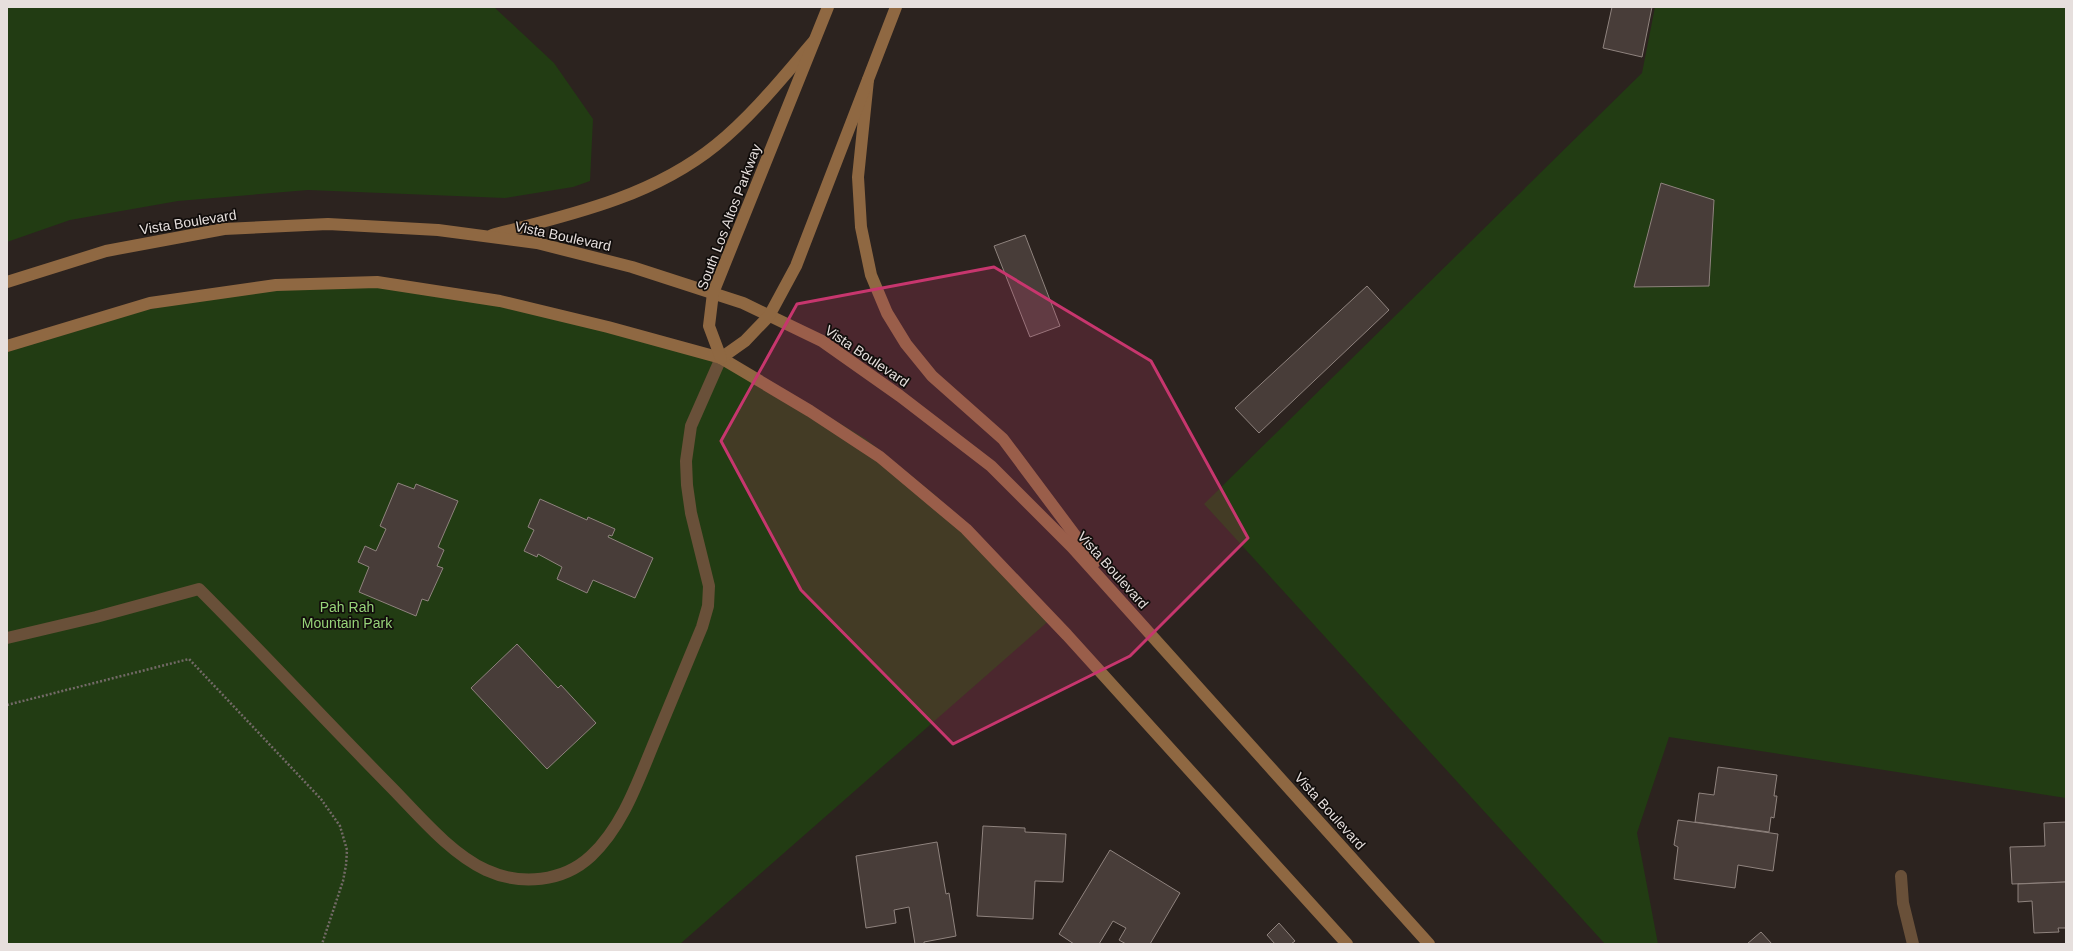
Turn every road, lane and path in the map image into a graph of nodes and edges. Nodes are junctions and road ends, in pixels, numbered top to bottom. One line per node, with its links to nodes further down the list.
1 (828, 7): 3 (main road, South Los Altos Parkway)
2 (896, 7): 4 (main road)
3 (814, 41): 5 (main road); 7 (main road, South Los Altos Parkway)
4 (868, 80): 8 (main road); 11 (main road)
5 (485, 236): 6 (main road, Vista Boulevard); 7 (main road, Vista Boulevard)
6 (7, 282)
7 (713, 293): 8 (main road, Vista Boulevard); 10 (main road, South Los Altos Parkway)
8 (768, 316): 10 (main road); 11 (main road, Vista Boulevard)
9 (7, 346): 10 (main road)
10 (721, 358): 12 (street); 16 (main road)
11 (1140, 622): 17 (main road, Vista Boulevard)
12 (7, 638)
13 (7, 705): 15 (path)
14 (1901, 876): 18 (street)
15 (322, 944)
16 (1347, 944)
17 (1429, 944)
18 (1913, 944)

